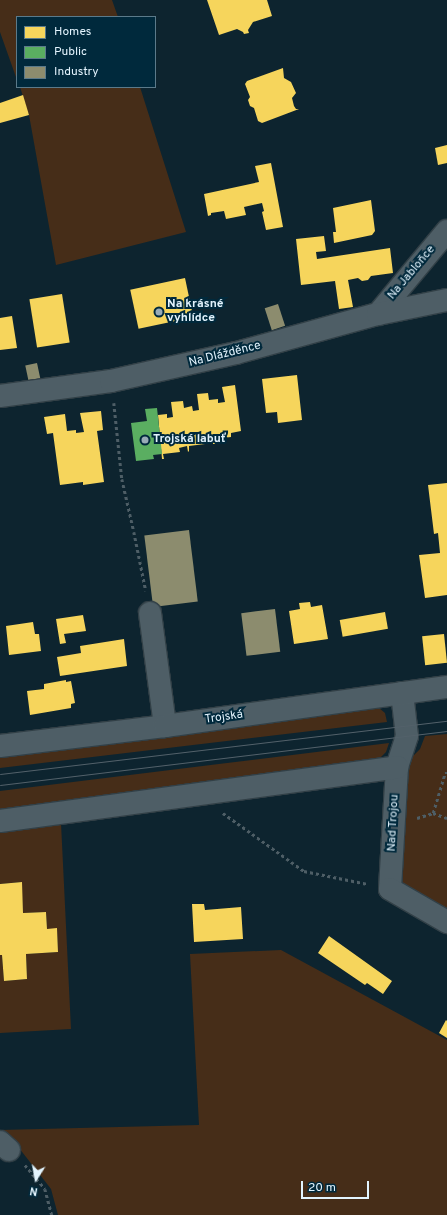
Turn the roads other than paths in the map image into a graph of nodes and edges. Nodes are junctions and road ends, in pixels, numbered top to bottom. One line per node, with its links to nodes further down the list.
1 (447, 231): 3 (street, Na Jabloňce)
2 (447, 300): 3 (street, Na Dlážděnce)
3 (378, 314): 4 (street, Na Dlážděnce)
4 (0, 396)
5 (150, 614): 8 (street)
6 (447, 687): 7 (street, Trojská)
7 (402, 693): 8 (street, Trojská); 10 (street, Nad Trojou)
8 (165, 726): 9 (street, Trojská)
9 (0, 746)
10 (397, 767): 11 (street); 12 (street, Nad Trojou)
11 (0, 821)
12 (447, 922)

